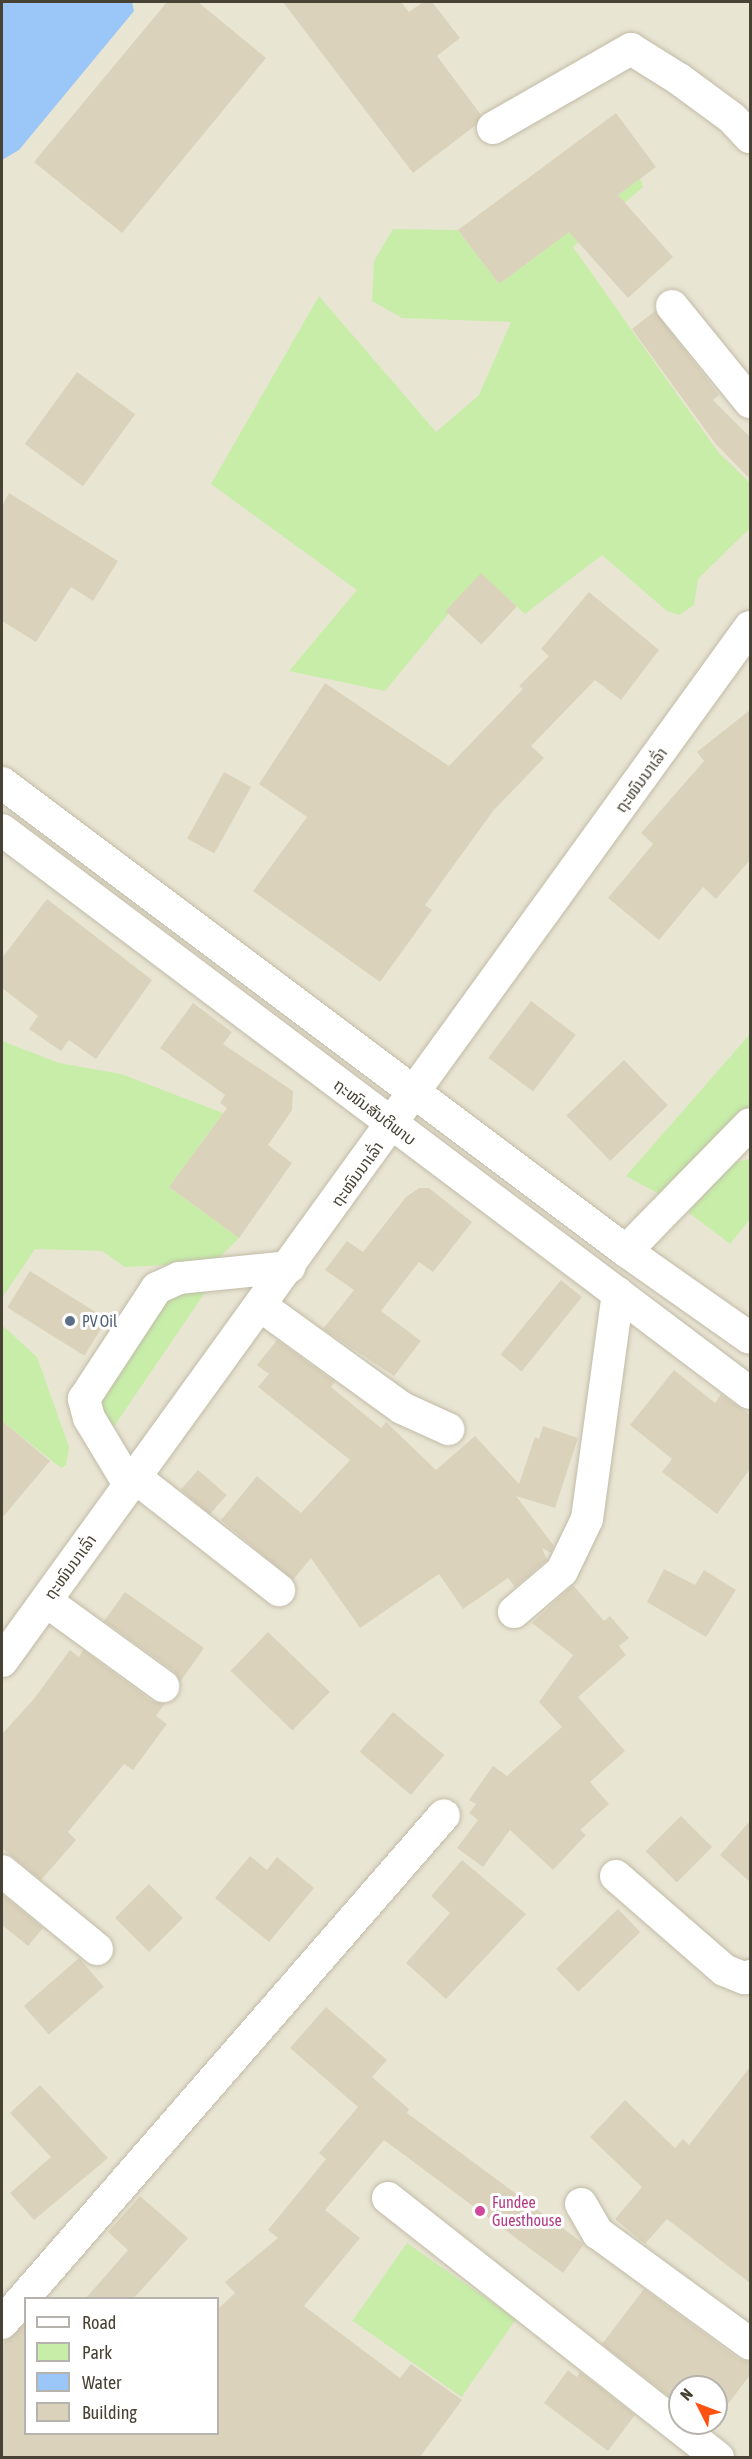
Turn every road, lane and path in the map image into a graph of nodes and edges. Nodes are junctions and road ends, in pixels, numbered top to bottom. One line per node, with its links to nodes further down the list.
1 (493, 128): 2 (street)
2 (750, 137)
3 (672, 306): 4 (street)
4 (750, 402)
5 (750, 627): 8 (street, ຖະໜົນນາເລົ່າ)
6 (2, 783): 8 (street)
7 (2, 830): 10 (street, ຖະໜົນສັນຕິພາບ)
8 (415, 1094): 10 (street, ຖະໜົນນາເລົ່າ); 11 (street)
9 (750, 1124): 11 (street)
10 (392, 1125): 12 (street, ຖະໜົນນາເລົ່າ); 13 (street, ຖະໜົນສັນຕິພາບ)
11 (626, 1251): 15 (street)
12 (289, 1267): 14 (street, ຖະໜົນນາເລົ່າ); 18 (street)
13 (618, 1293): 16 (street, ຖະໜົນສັນຕິພາບ); 21 (street)
14 (261, 1306): 17 (street); 18 (street, ຖະໜົນນາເລົ່າ)
15 (750, 1338)
16 (750, 1393)
17 (448, 1429)
18 (133, 1482): 19 (street); 20 (street, ຖະໜົນນາເລົ່າ)
19 (279, 1590)
20 (46, 1601): 22 (street, ຖະໜົນນາເລົ່າ); 23 (street)
21 (514, 1612)
22 (3, 1657)
23 (163, 1686)
24 (444, 1815): 31 (street)
25 (2, 1871): 27 (street)
26 (615, 1876): 28 (street)
27 (97, 1949)
28 (750, 1976)
29 (388, 2198): 35 (street)
30 (581, 2204): 34 (street)
31 (25, 2297)
32 (24, 2298): 33 (street)
33 (2, 2323)
34 (750, 2344)
35 (718, 2457)

